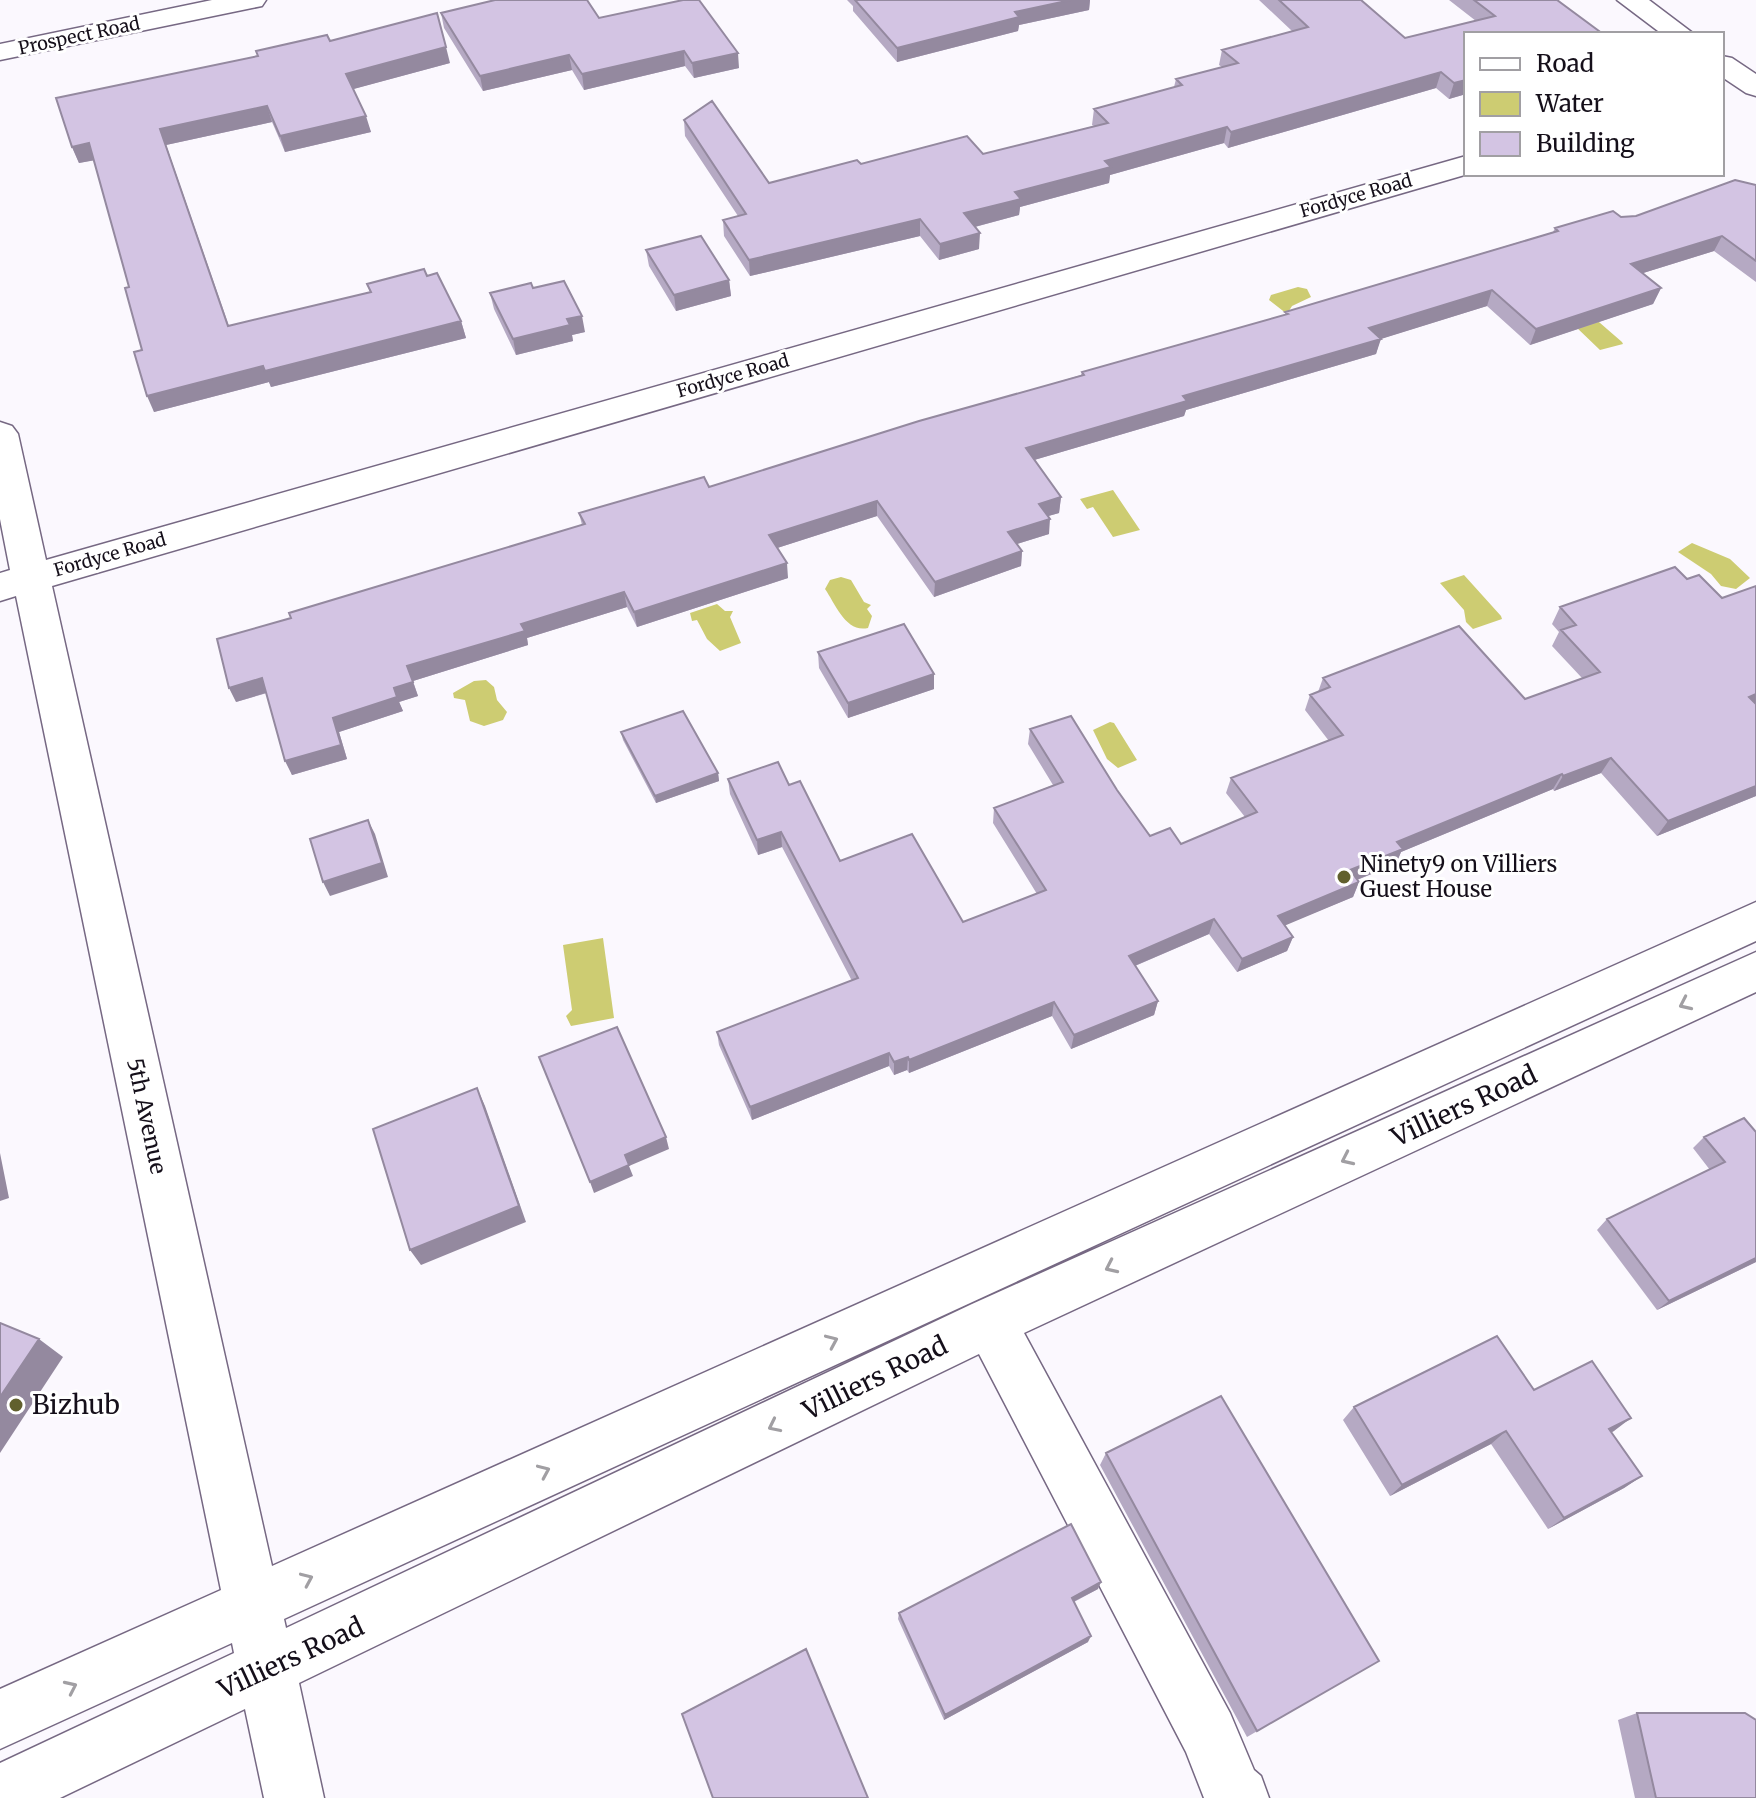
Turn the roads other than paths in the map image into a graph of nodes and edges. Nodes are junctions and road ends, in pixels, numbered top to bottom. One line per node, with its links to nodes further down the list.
1 (252, 0): 4 (street, Prospect Road)
2 (1631, 0): 3 (street)
3 (1677, 32)
4 (0, 52)
5 (1724, 66): 6 (street)
6 (1746, 86)
7 (1464, 166): 9 (street, Fordyce Road)
8 (0, 434): 9 (street, 5th Avenue)
9 (16, 582): 14 (street, 5th Avenue)
10 (1756, 921): 12 (street, Villiers Road)
11 (1756, 971): 12 (street, Villiers Road, one-way to 12)
12 (1600, 1018): 13 (street, Villiers Road)
13 (991, 1304): 14 (street, Villiers Road, one-way to 13); 15 (street, Villiers Road, one-way to 15); 19 (street)
14 (251, 1604): 15 (street, 5th Avenue); 16 (street, Villiers Road, one-way to 14)
15 (265, 1671): 17 (street, Villiers Road); 18 (street, 5th Avenue)
16 (0, 1719)
17 (0, 1795)
18 (294, 1798)
19 (1239, 1798)

